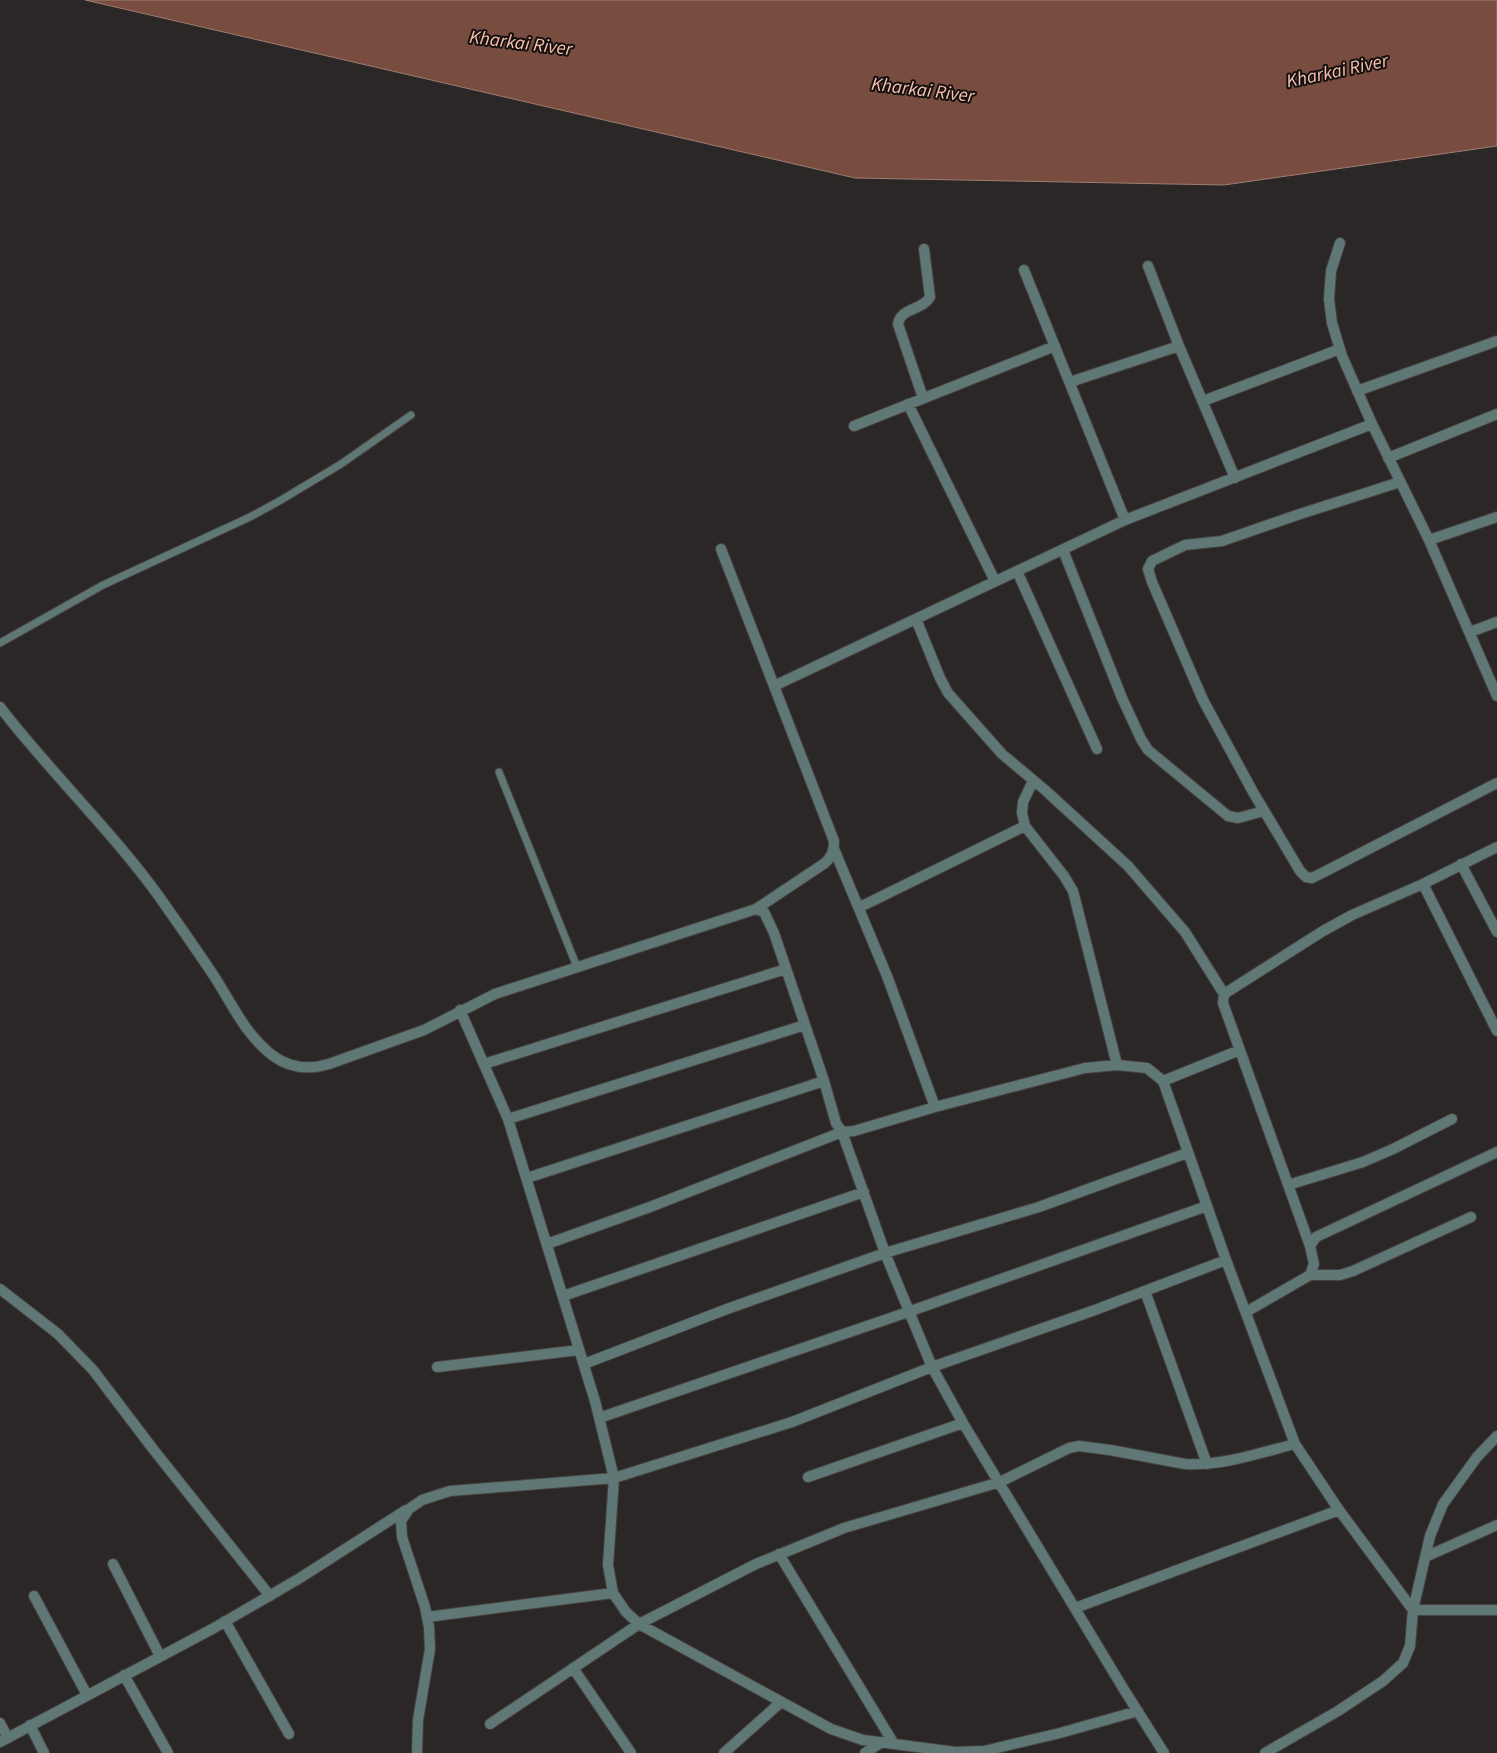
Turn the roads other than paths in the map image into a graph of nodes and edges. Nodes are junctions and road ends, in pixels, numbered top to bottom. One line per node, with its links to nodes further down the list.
1 (1340, 242): 8 (street)
2 (924, 249): 11 (street)
3 (1148, 266): 7 (street)
4 (1024, 270): 6 (street)
5 (1497, 341): 10 (street)
6 (1055, 346): 9 (street); 11 (street)
7 (1179, 346): 9 (street); 12 (street)
8 (1340, 349): 10 (street); 12 (street)
9 (1070, 382): 22 (street)
10 (1357, 391): 16 (street)
11 (923, 398): 13 (street)
12 (1203, 401): 19 (street)
13 (908, 404): 17 (street); 27 (street)
14 (1497, 414): 18 (street)
15 (411, 415): 31 (lane)
16 (1372, 424): 18 (street); 19 (street)
17 (854, 426)
18 (1388, 458): 20 (street)
19 (1235, 478): 22 (street)
20 (1400, 482): 23 (street); 39 (street)
21 (1497, 517): 23 (street)
22 (1125, 520): 25 (street)
23 (1429, 540): 30 (street)
24 (721, 549): 32 (street)
25 (1063, 550): 26 (street); 39 (street)
26 (1017, 571): 27 (street); 35 (street)
27 (995, 582): 28 (street)
28 (916, 619): 32 (street); 37 (street)
29 (1497, 622): 30 (street)
30 (1470, 632): 33 (street)
31 (0, 643)
32 (774, 686): 42 (street)
33 (1497, 696)
34 (0, 707): 51 (street)
35 (1097, 749)
36 (499, 772): 48 (lane)
37 (1033, 781): 40 (street); 50 (street)
38 (1497, 783): 39 (street)
39 (1264, 810)
40 (1025, 826): 45 (street); 56 (street)
41 (1497, 848): 43 (street)
42 (834, 849): 45 (street); 46 (street)
43 (1461, 864): 44 (street); 47 (street)
44 (1423, 884): 50 (street); 53 (street)
45 (860, 907): 59 (street)
46 (756, 909): 48 (street); 49 (street)
47 (1497, 932)
48 (577, 967): 51 (street)
49 (786, 969): 52 (street); 55 (street)
50 (1224, 994): 54 (street)
51 (460, 1010): 55 (street)
52 (805, 1025): 57 (street); 60 (street)
53 (1497, 1031)
54 (1240, 1050): 58 (street); 66 (street)
55 (484, 1064): 60 (street)
56 (1117, 1065): 58 (street); 59 (street)
57 (824, 1081): 62 (street); 65 (street)
58 (1163, 1081): 63 (street)
59 (935, 1107): 62 (street)
60 (508, 1119): 65 (street)
61 (1452, 1119): 66 (street)
62 (842, 1132): 67 (street); 70 (street)
63 (1187, 1152): 68 (street); 72 (street)
64 (1497, 1152): 71 (street)
65 (527, 1178): 70 (street)
66 (1288, 1185): 71 (street)
67 (864, 1192): 72 (street); 77 (street)
68 (1207, 1206): 73 (street); 78 (street)
69 (1471, 1217): 74 (street)
70 (547, 1244): 77 (street)
71 (1310, 1246): 74 (street)
72 (885, 1253): 78 (street); 81 (street)
73 (1226, 1260): 76 (street); 79 (street)
74 (1310, 1275): 79 (street)
75 (0, 1289): 100 (street)
76 (1145, 1291): 83 (street); 88 (street)
77 (563, 1296): 80 (street)
78 (908, 1312): 83 (street); 84 (street)
79 (1246, 1312): 87 (street)
80 (579, 1350): 81 (street); 82 (street)
81 (584, 1364): 84 (street)
82 (437, 1367)
83 (932, 1367): 85 (street); 90 (street)
84 (599, 1418): 90 (street)
85 (963, 1423): 89 (street); 91 (street)
86 (1497, 1436): 96 (street)
87 (1295, 1444): 88 (street); 93 (street)
88 (1207, 1464): 91 (street)
89 (808, 1477)
90 (614, 1478): 92 (street); 98 (street)
91 (1000, 1482): 95 (street); 101 (street)
92 (409, 1509): 100 (street); 104 (street)
93 (1339, 1510): 101 (street); 102 (street)
94 (1497, 1525): 96 (street)
95 (779, 1554): 106 (street); 119 (street)
96 (1425, 1557): 102 (street)
97 (113, 1564): 107 (street)
98 (613, 1593): 104 (street); 106 (street)
99 (34, 1596): 110 (street)
100 (270, 1596): 105 (street)
101 (1075, 1608): 112 (street)
102 (1413, 1610): 103 (street); 127 (street)
103 (1497, 1610)
104 (427, 1617): 122 (street)
105 (225, 1622): 107 (street); 116 (street)
106 (639, 1624): 108 (street); 111 (street)
107 (160, 1656): 109 (street)
108 (573, 1668): 114 (street); 123 (street)
109 (124, 1675): 110 (street); 121 (street)
110 (87, 1695): 115 (street)
111 (781, 1702): 118 (street); 124 (street)
112 (1138, 1711): 119 (street); 126 (street)
113 (0, 1723): 117 (street)
114 (490, 1724)
115 (30, 1726): 117 (street); 120 (street)
116 (289, 1734)
117 (4, 1740)
118 (882, 1742): 119 (street); 125 (street)
119 (894, 1744)
120 (44, 1753)
121 (168, 1753)
122 (416, 1753)
123 (631, 1753)
124 (724, 1753)
125 (865, 1753)
126 (1164, 1753)
127 (1266, 1753)

